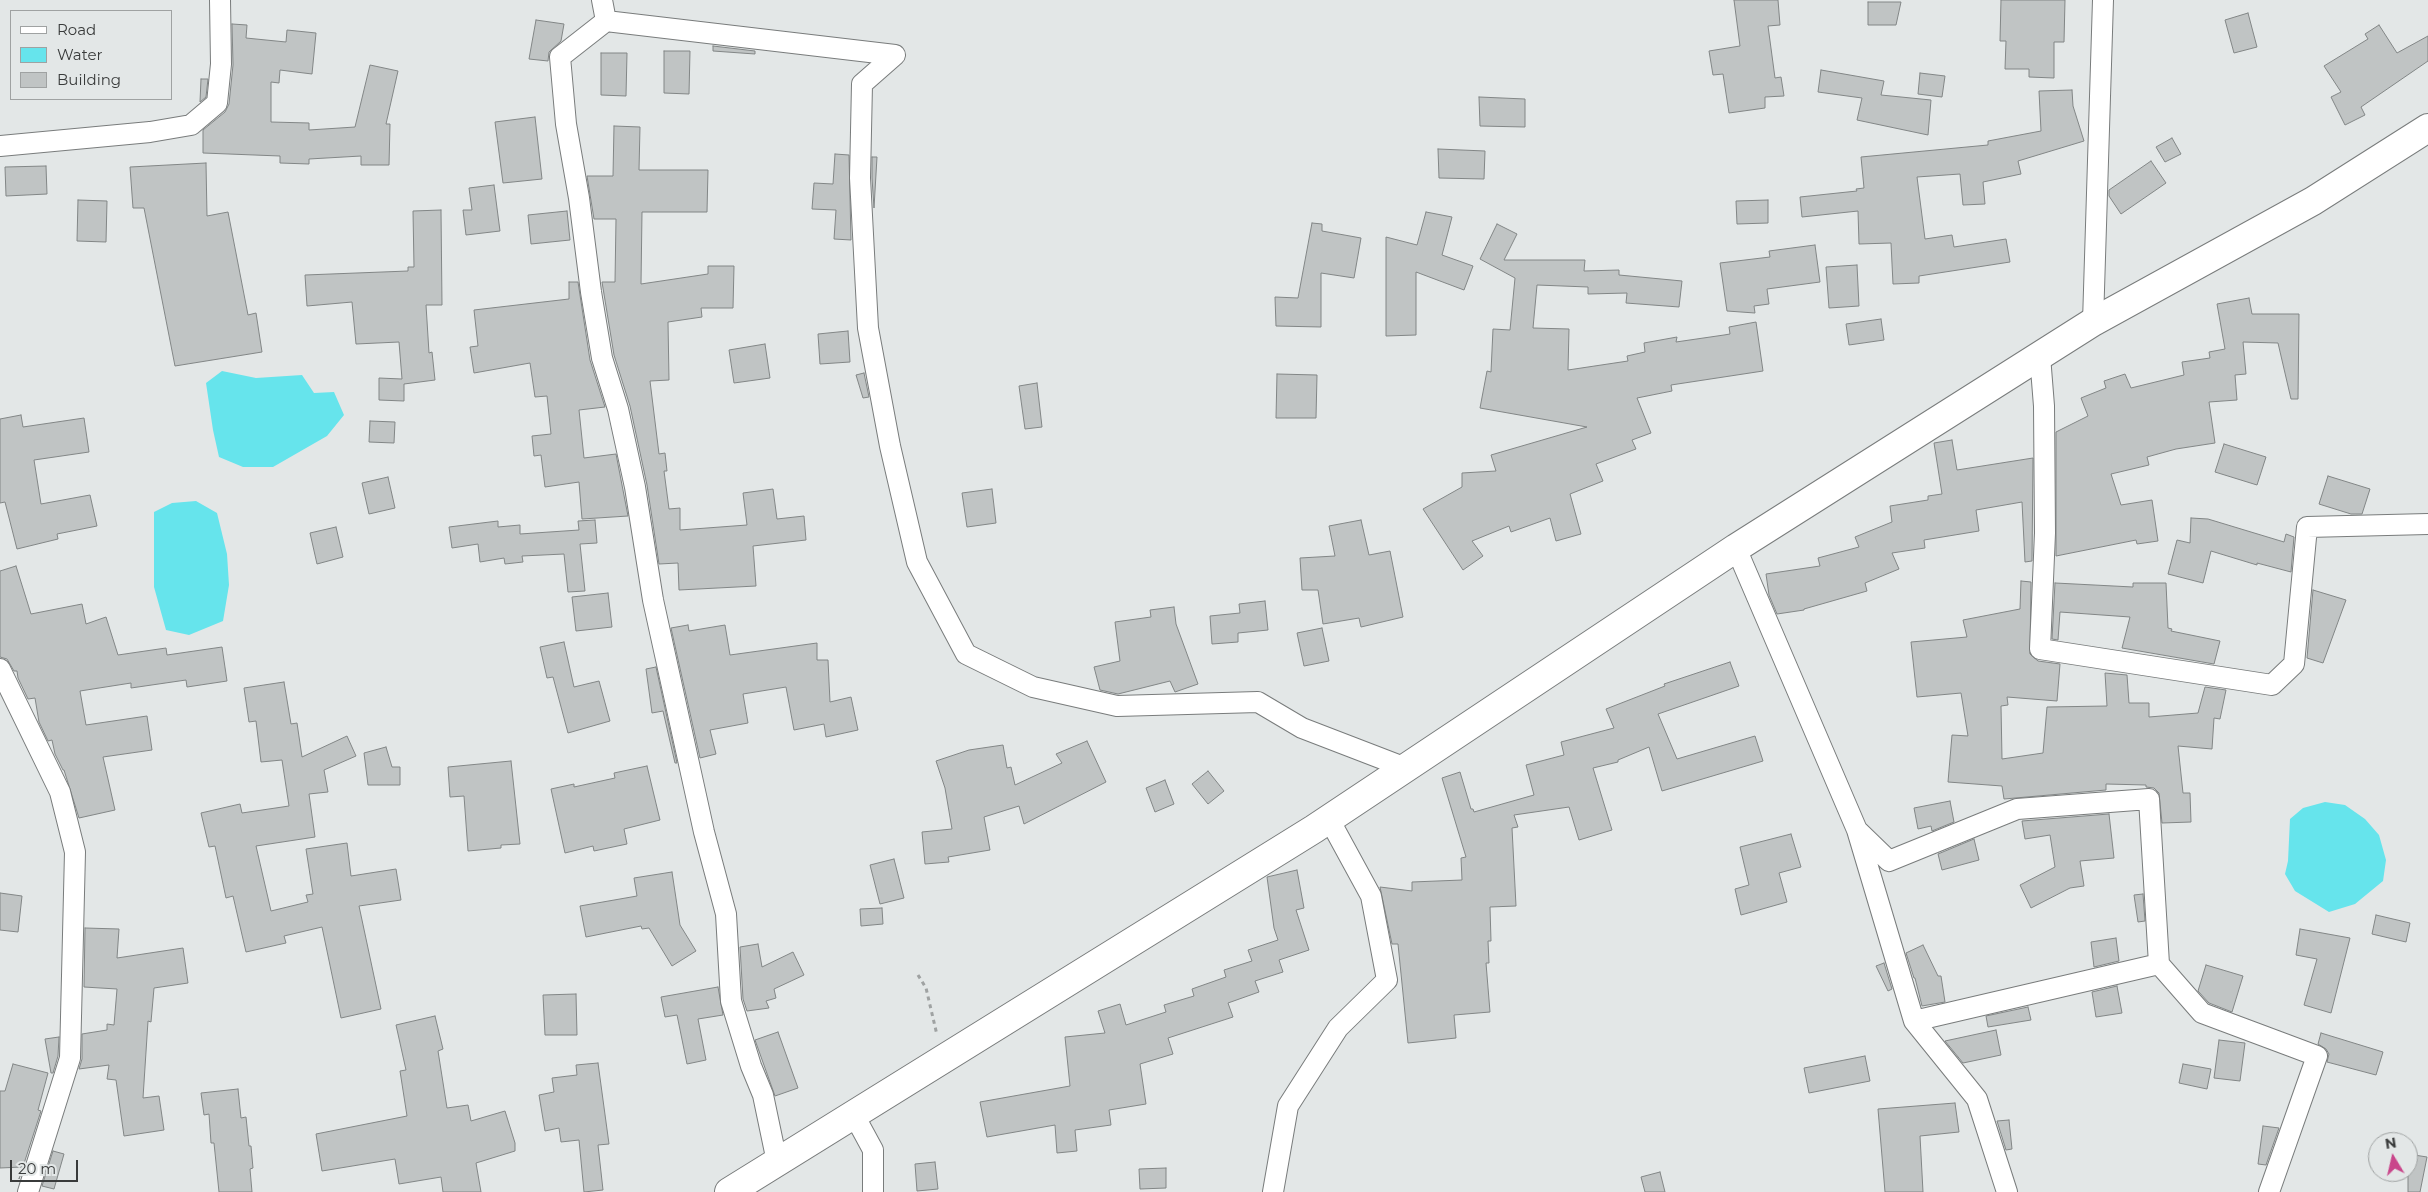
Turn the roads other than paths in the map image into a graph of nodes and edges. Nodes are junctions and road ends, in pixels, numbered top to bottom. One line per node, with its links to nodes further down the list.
1 (220, 0): 6 (street)
2 (602, 0): 4 (street)
3 (2103, 0): 7 (street)
4 (606, 21): 12 (street); 18 (street)
5 (2428, 128): 7 (street)
6 (0, 146)
7 (2093, 322): 8 (street)
8 (2040, 356): 9 (street); 10 (street)
9 (2428, 524)
10 (1736, 548): 12 (street); 14 (street)
11 (0, 669): 19 (street)
12 (1406, 768): 13 (street)
13 (1330, 818): 17 (street); 22 (street)
14 (1857, 830): 15 (street); 16 (street)
15 (2159, 964): 16 (street); 24 (street)
16 (1914, 1021): 23 (street)
17 (854, 1115): 18 (street); 21 (street)
18 (777, 1162): 20 (street)
19 (28, 1192)
20 (729, 1192)
21 (873, 1192)
22 (1273, 1192)
23 (2007, 1192)
24 (2270, 1192)

